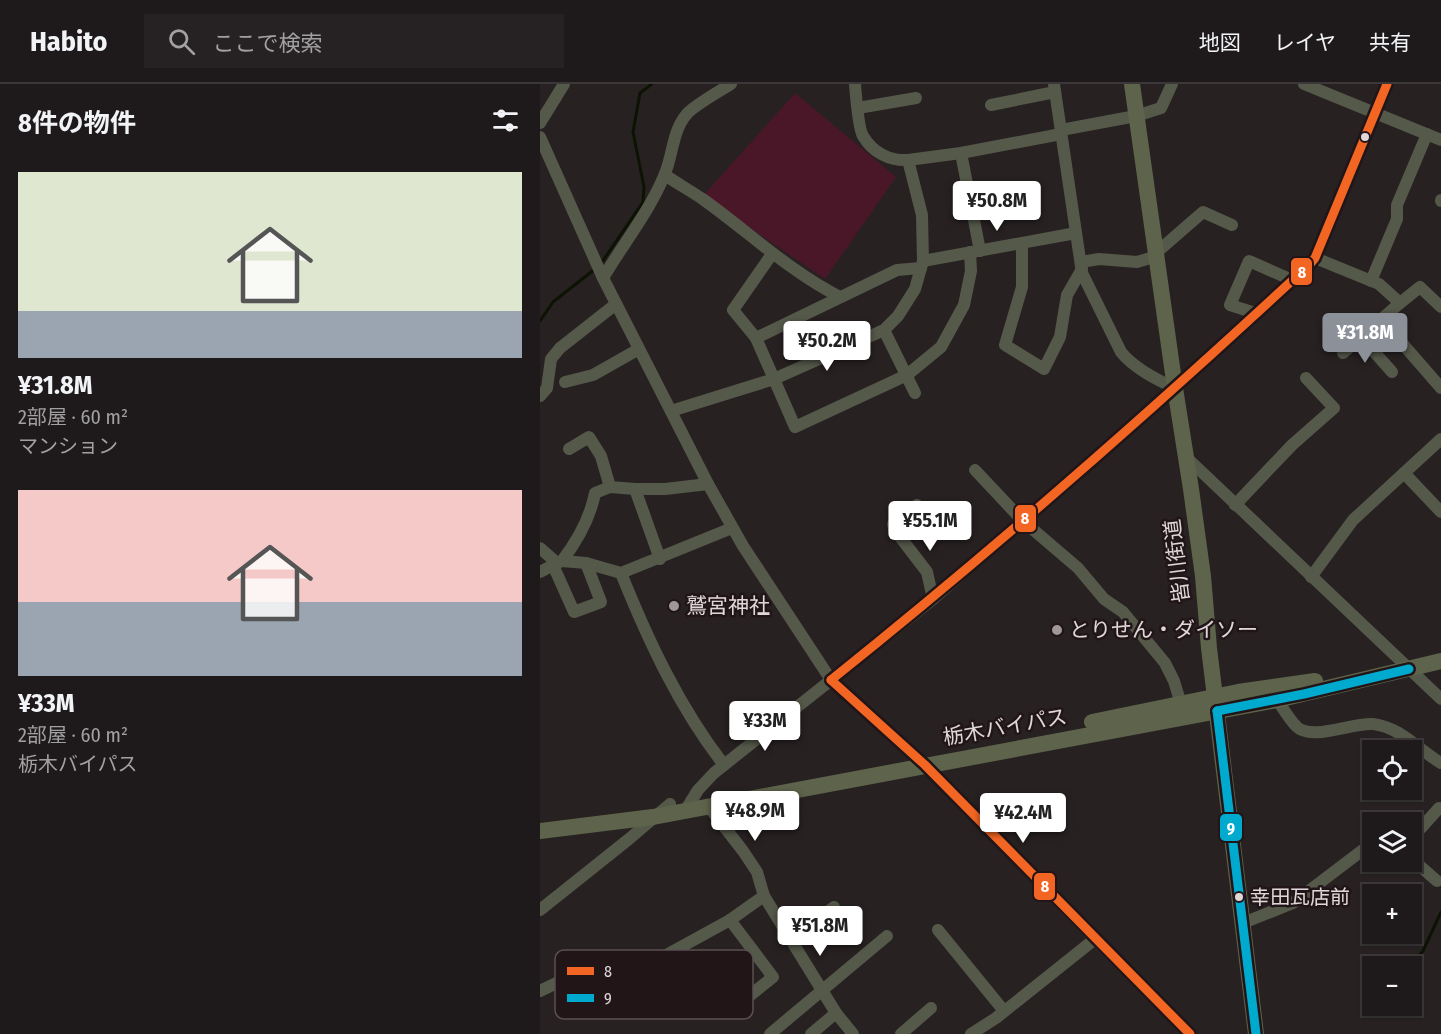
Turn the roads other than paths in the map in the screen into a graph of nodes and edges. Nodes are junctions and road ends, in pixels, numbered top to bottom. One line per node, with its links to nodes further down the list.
1 (564, 84): 14 (street)
2 (731, 84): 21 (street)
3 (855, 84): 11 (street)
4 (1132, 84): 13 (main road, 皆川街道)
5 (1172, 84): 13 (street)
6 (1304, 84): 12 (street)
7 (1387, 84): 12 (street)
8 (1054, 88): 10 (street); 15 (street)
9 (916, 98): 11 (street)
10 (991, 105)
11 (858, 108): 20 (street)
12 (1375, 113): 16 (street); 28 (street)
13 (1136, 116): 15 (street); 27 (main road, 皆川街道)
14 (540, 123)
15 (1061, 132): 19 (street); 23 (street)
16 (1427, 134): 18 (street); 33 (street)
17 (540, 137): 31 (street)
18 (1441, 140)
19 (962, 153): 20 (street); 25 (street)
20 (908, 160): 29 (street)
21 (665, 175): 26 (street); 31 (street)
22 (1232, 225): 27 (street)
23 (1076, 233): 24 (street); 30 (street)
24 (1022, 243): 25 (street); 30 (street)
25 (975, 251): 29 (street); 46 (street)
26 (772, 254): 34 (street); 42 (street)
27 (1157, 254): 30 (street); 50 (main road, 皆川街道)
28 (1315, 258): 32 (street); 33 (street)
29 (922, 264): 34 (street); 40 (street)
30 (1081, 266): 50 (street)
31 (603, 278): 36 (street)
32 (1292, 280): 38 (street); 38 (street)
33 (1371, 280): 35 (street)
34 (840, 297): 42 (street)
35 (1400, 303): 37 (street); 39 (street)
36 (616, 304): 43 (street); 53 (street)
37 (1441, 308)
38 (1255, 314): 50 (street)
39 (1382, 319): 41 (street); 51 (street)
40 (884, 330): 46 (street); 48 (street)
41 (1362, 337): 44 (street); 45 (street)
42 (756, 338): 48 (street)
43 (639, 349): 49 (street); 54 (street)
44 (1343, 353)
45 (1392, 372)
46 (907, 375): 48 (street); 52 (street)
47 (1306, 378): 64 (street)
48 (774, 379): 54 (street)
49 (565, 382)
50 (1175, 388): 57 (main road, 皆川街道); 66 (street)
51 (1441, 388)
52 (915, 393)
53 (540, 396)
54 (671, 411): 60 (street)
55 (1441, 439): 59 (street)
56 (569, 449): 61 (street)
57 (1186, 458): 64 (street); 83 (main road, 皆川街道)
58 (975, 470): 66 (street)
59 (1404, 473): 65 (street); 74 (street)
60 (708, 484): 62 (street); 67 (street)
61 (610, 487): 62 (street); 70 (street)
62 (635, 489): 69 (street)
63 (917, 505): 75 (street)
64 (1235, 505): 74 (street)
65 (1441, 512)
66 (1023, 521): 75 (street); 82 (street)
67 (732, 528): 69 (street); 79 (street)
68 (540, 548): 70 (street)
69 (660, 559): 73 (street)
70 (557, 563): 71 (street); 71 (street); 72 (street)
71 (586, 563): 73 (street)
72 (540, 572)
73 (621, 573): 86 (street)
74 (1311, 577): 78 (street)
75 (933, 599): 79 (street)
76 (1441, 651): 78 (main road, 栃木バイパス)
77 (1441, 661): 78 (main road, 栃木バイパス)
78 (1405, 665): 80 (street); 81 (main road, 栃木バイパス); 83 (main road, 栃木バイパス)
79 (831, 680): 84 (street); 86 (street)
80 (1441, 699)
81 (1277, 700): 83 (main road, 栃木バイパス); 85 (street)
82 (1181, 704): 83 (main road, 栃木バイパス); 84 (main road, 栃木バイパス)
83 (1216, 704): 84 (main road, 栃木バイパス); 101 (main road, 皆川街道)
84 (920, 760): 87 (main road, 栃木バイパス); 88 (main road, 栃木バイパス); 104 (street)
85 (1441, 763)
86 (724, 765): 87 (street)
87 (682, 805): 88 (main road, 栃木バイパス); 90 (main road, 栃木バイパス); 91 (main road, 栃木バイパス)
88 (709, 807): 97 (street)
89 (1440, 808): 92 (street)
90 (653, 817): 93 (main road, 栃木バイパス); 99 (street)
91 (540, 820)
92 (1422, 827)
93 (540, 831)
94 (1362, 851): 101 (street)
95 (1422, 868): 96 (street)
96 (1437, 881)
97 (764, 896): 100 (street); 105 (street)
98 (834, 907): 105 (street)
99 (540, 910)
100 (730, 920): 106 (street); 107 (street)
101 (1243, 922): 122 (main road, 皆川街道)
102 (938, 930): 114 (street)
103 (887, 936): 110 (street)
104 (1095, 939): 114 (street); 121 (street)
105 (791, 940): 110 (street)
106 (675, 950)
107 (752, 950)
108 (753, 951): 112 (street)
109 (555, 984): 111 (street)
110 (823, 990): 115 (street); 116 (street)
111 (540, 991)
112 (753, 993)
113 (931, 1008): 119 (street)
114 (1004, 1011): 120 (street)
115 (836, 1013): 117 (street); 118 (street)
116 (770, 1034)
117 (811, 1034)
118 (853, 1034)
119 (901, 1034)
120 (971, 1034)
121 (1191, 1034)
122 (1256, 1034)

